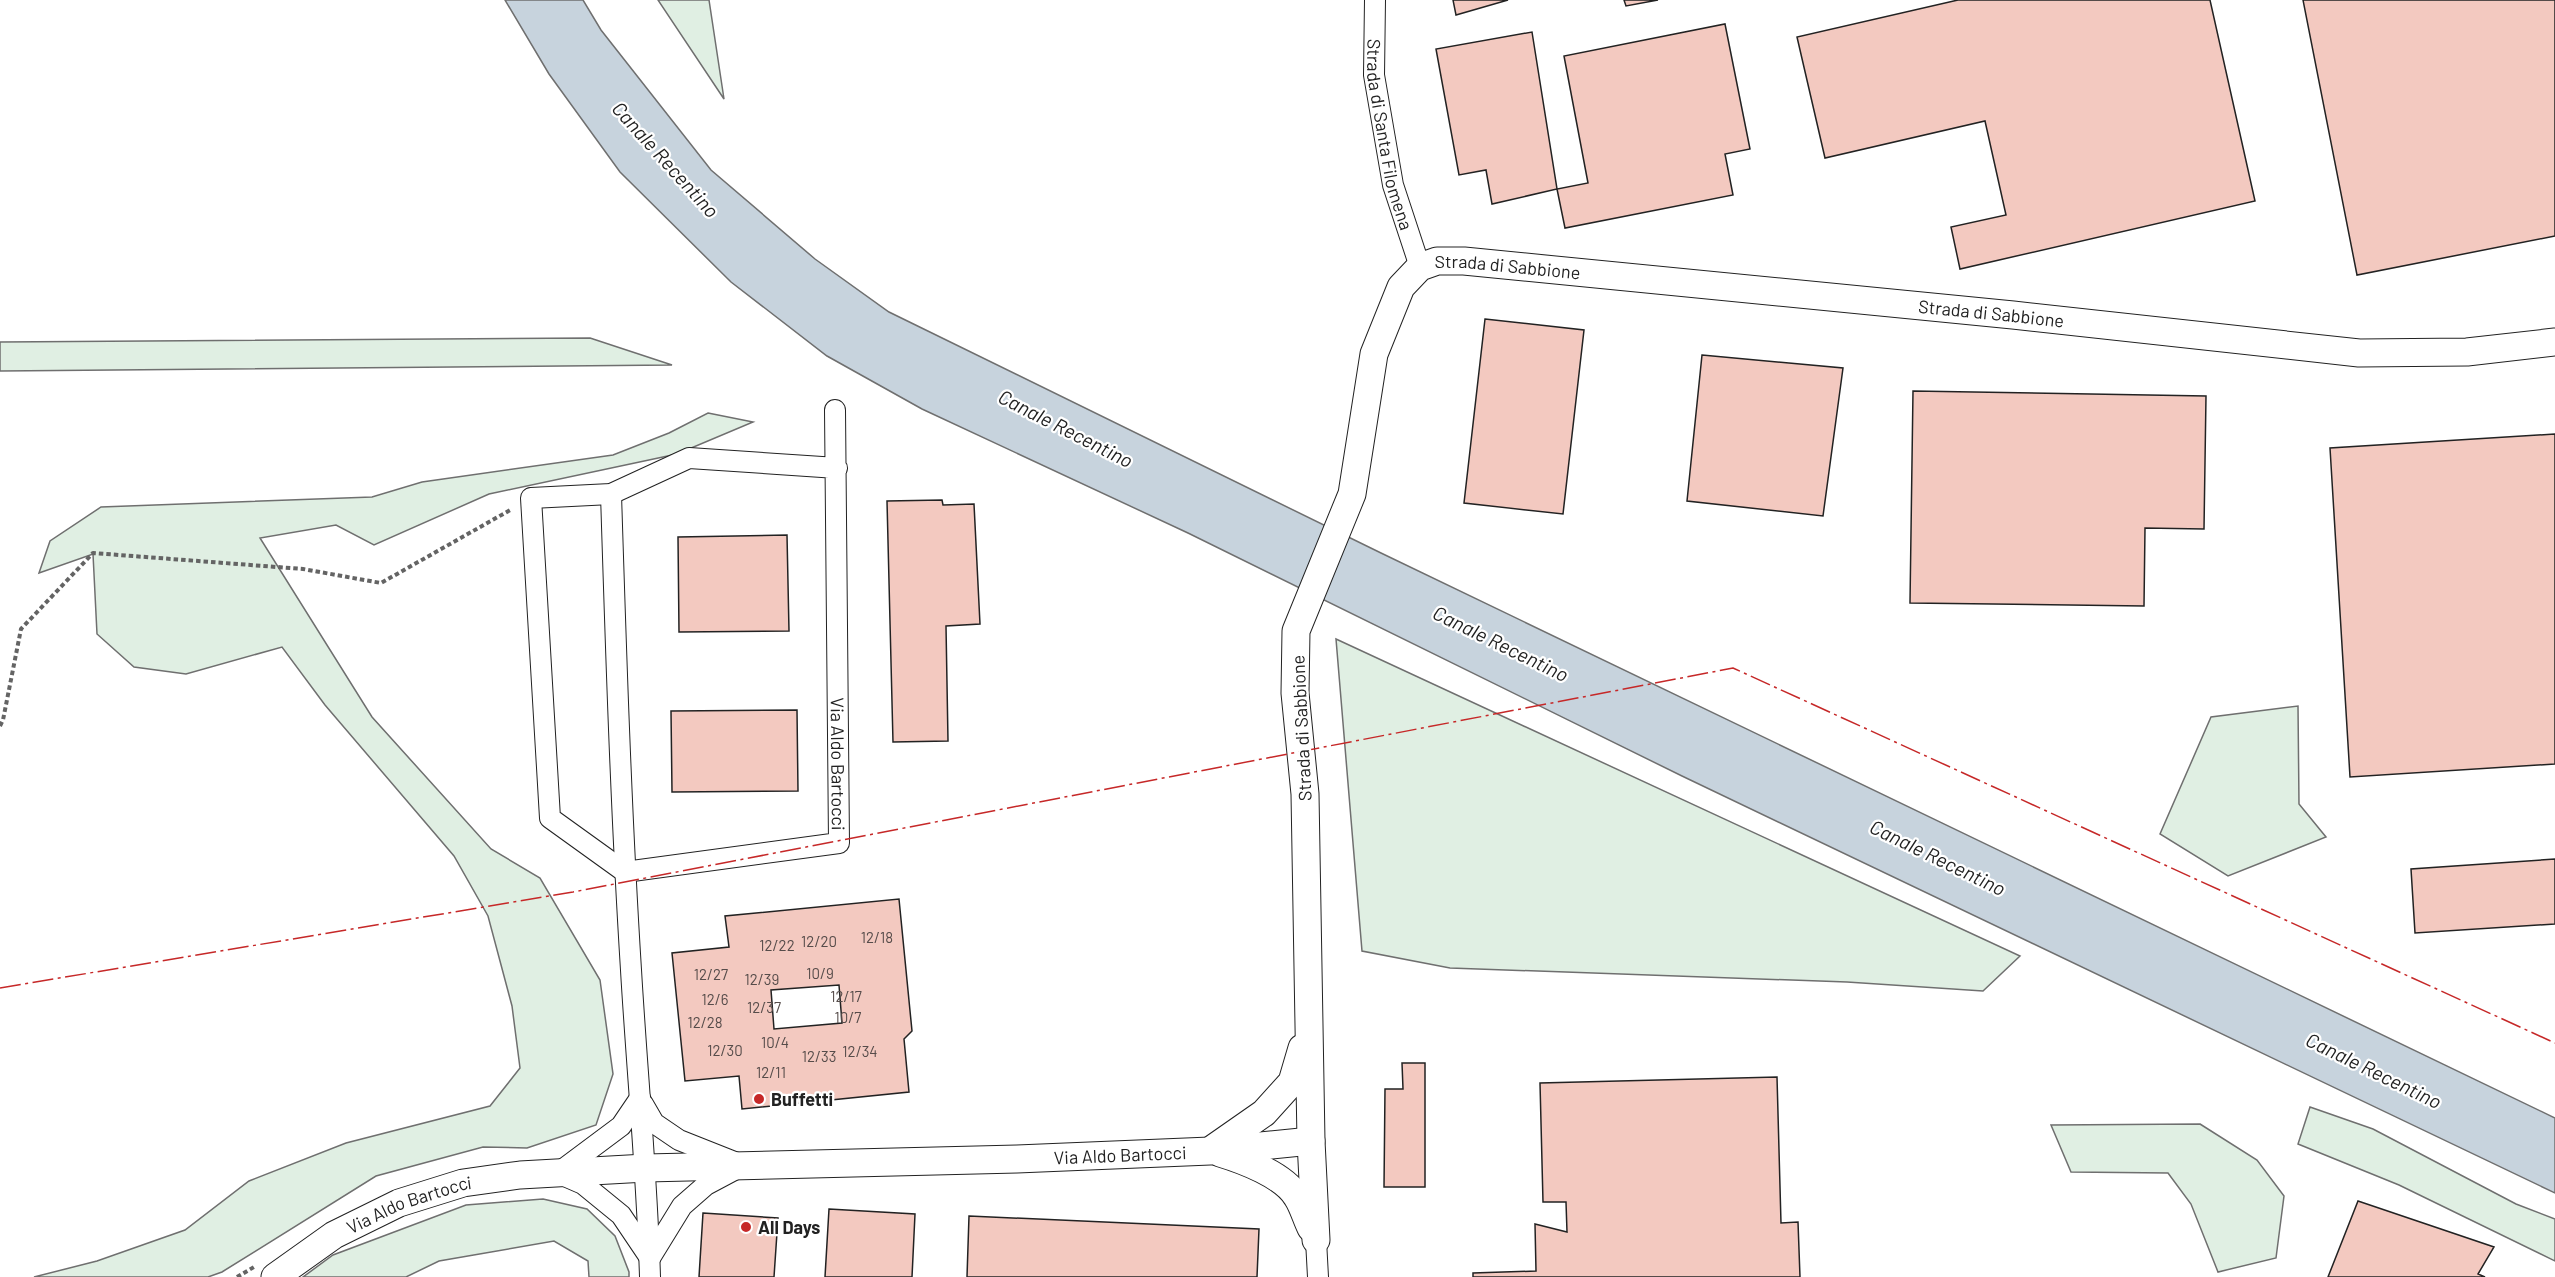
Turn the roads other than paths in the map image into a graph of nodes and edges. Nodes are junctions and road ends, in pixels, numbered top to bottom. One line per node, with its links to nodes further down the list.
1 (1375, 0): 2 (street, Strada di Santa Filomena)
2 (1420, 267): 3 (main road, Strada di Sabbione); 8 (main road, Strada di Sabbione)
3 (2555, 342)
4 (836, 410): 5 (street, Via Aldo Bartocci)
5 (837, 468): 6 (street); 7 (street, Via Aldo Bartocci)
6 (611, 494): 7 (street, Via Aldo Bartocci); 7 (street)
7 (625, 872): 9 (street, Via Aldo Bartocci)
8 (1310, 1022): 10 (main road, Strada di Sabbione); 11 (main road, Via Aldo Bartocci)
9 (640, 1098): 12 (street, Via Aldo Bartocci); 13 (street, Via Aldo Bartocci); 14 (street)
10 (1311, 1142): 11 (main road, Via Aldo Bartocci); 15 (main road, Strada di Sabbione)
11 (1210, 1150): 12 (main road, Via Aldo Bartocci); 15 (main road, Via Aldo Bartocci)
12 (742, 1165): 13 (main road, Via Aldo Bartocci); 16 (street, Via Aldo Bartocci)
13 (646, 1168): 14 (main road, Via Aldo Bartocci); 16 (street, Via Aldo Bartocci)
14 (558, 1173): 16 (street, Via Aldo Bartocci); 17 (main road, Via Aldo Bartocci)
15 (1316, 1240): 18 (street, Strada di Sabbione)
16 (650, 1267)
17 (275, 1277)
18 (1318, 1277)

